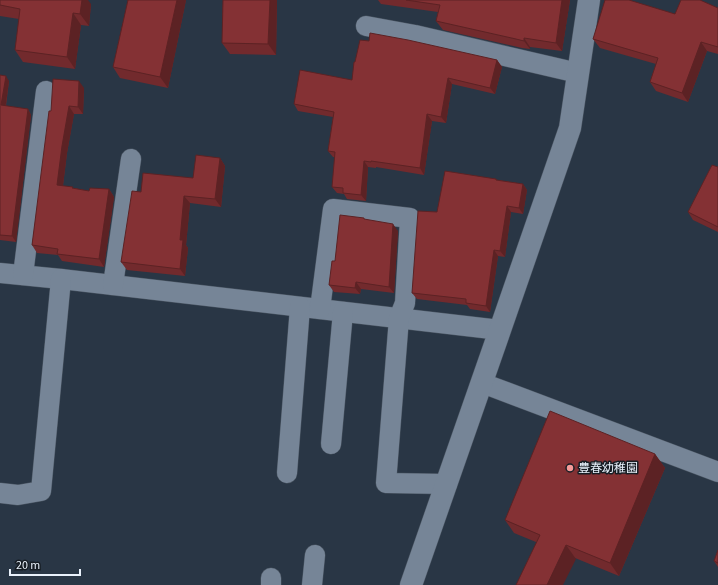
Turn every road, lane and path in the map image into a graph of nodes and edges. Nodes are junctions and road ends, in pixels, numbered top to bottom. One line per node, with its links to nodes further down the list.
1 (589, 0): 3 (street)
2 (366, 26): 3 (street)
3 (578, 73): 14 (street)
4 (46, 91): 7 (street)
5 (131, 159): 9 (street)
6 (0, 273): 7 (street)
7 (23, 275): 8 (street)
8 (61, 279): 9 (street); 20 (street)
9 (113, 285): 10 (street)
10 (300, 307): 11 (street); 18 (street)
11 (320, 309): 12 (street); 13 (street)
12 (343, 312): 13 (street); 16 (street)
13 (399, 318): 14 (street); 19 (street)
14 (500, 330): 15 (street)
15 (482, 383): 17 (street); 19 (street)
16 (331, 444)
17 (718, 472)
18 (286, 473)
19 (447, 484): 23 (street)
20 (0, 493)
21 (315, 555): 22 (street)
22 (312, 585)
23 (411, 585)

